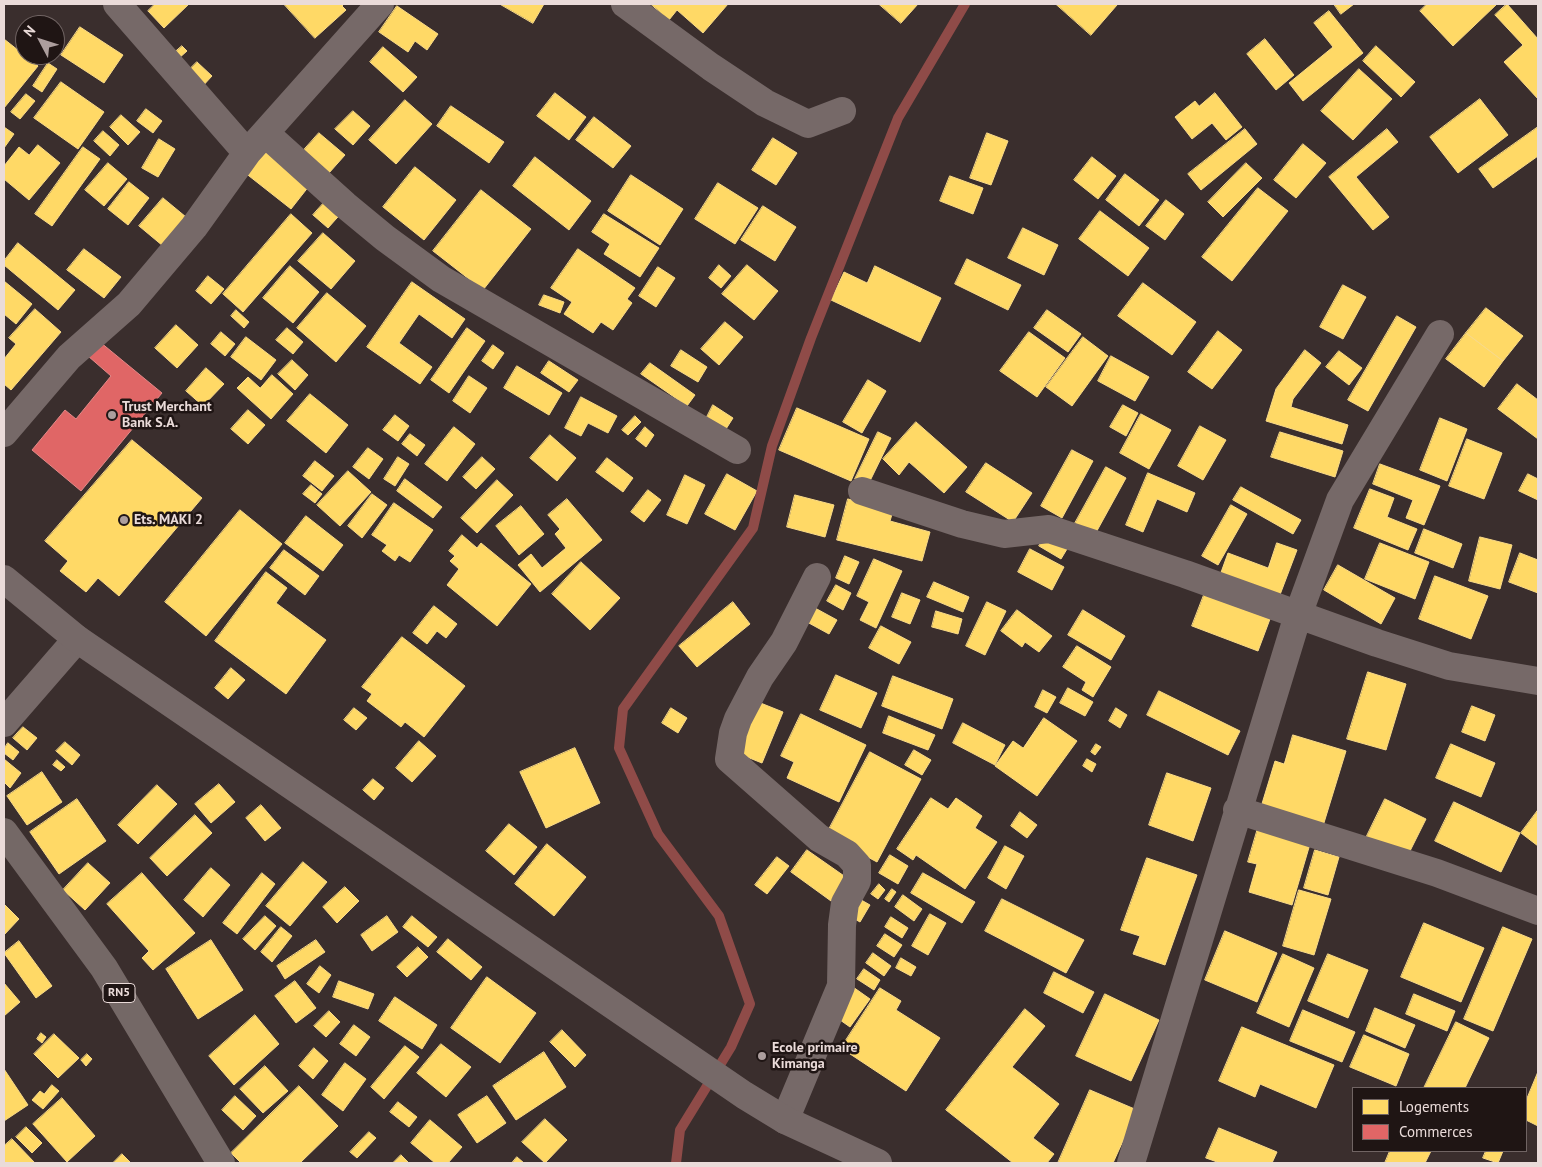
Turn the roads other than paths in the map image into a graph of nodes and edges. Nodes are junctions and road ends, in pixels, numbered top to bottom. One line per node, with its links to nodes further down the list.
1 (117, 4): 6 (street)
2 (380, 4): 5 (street)
3 (625, 4): 4 (street)
4 (842, 111)
5 (266, 132): 6 (street); 9 (street)
6 (247, 153): 8 (street)
7 (1440, 334): 13 (street)
8 (4, 433)
9 (737, 450)
10 (862, 491): 13 (street)
11 (817, 577): 20 (street)
12 (4, 579): 14 (street)
13 (1298, 615): 15 (street); 17 (street)
14 (77, 640): 16 (street); 20 (street)
15 (1538, 681)
16 (4, 723)
17 (1237, 810): 19 (street); 23 (street)
18 (4, 832): 21 (highway, RN5)
19 (1538, 912)
20 (785, 1120): 22 (street)
21 (221, 1163)
22 (878, 1163)
23 (1131, 1163)

